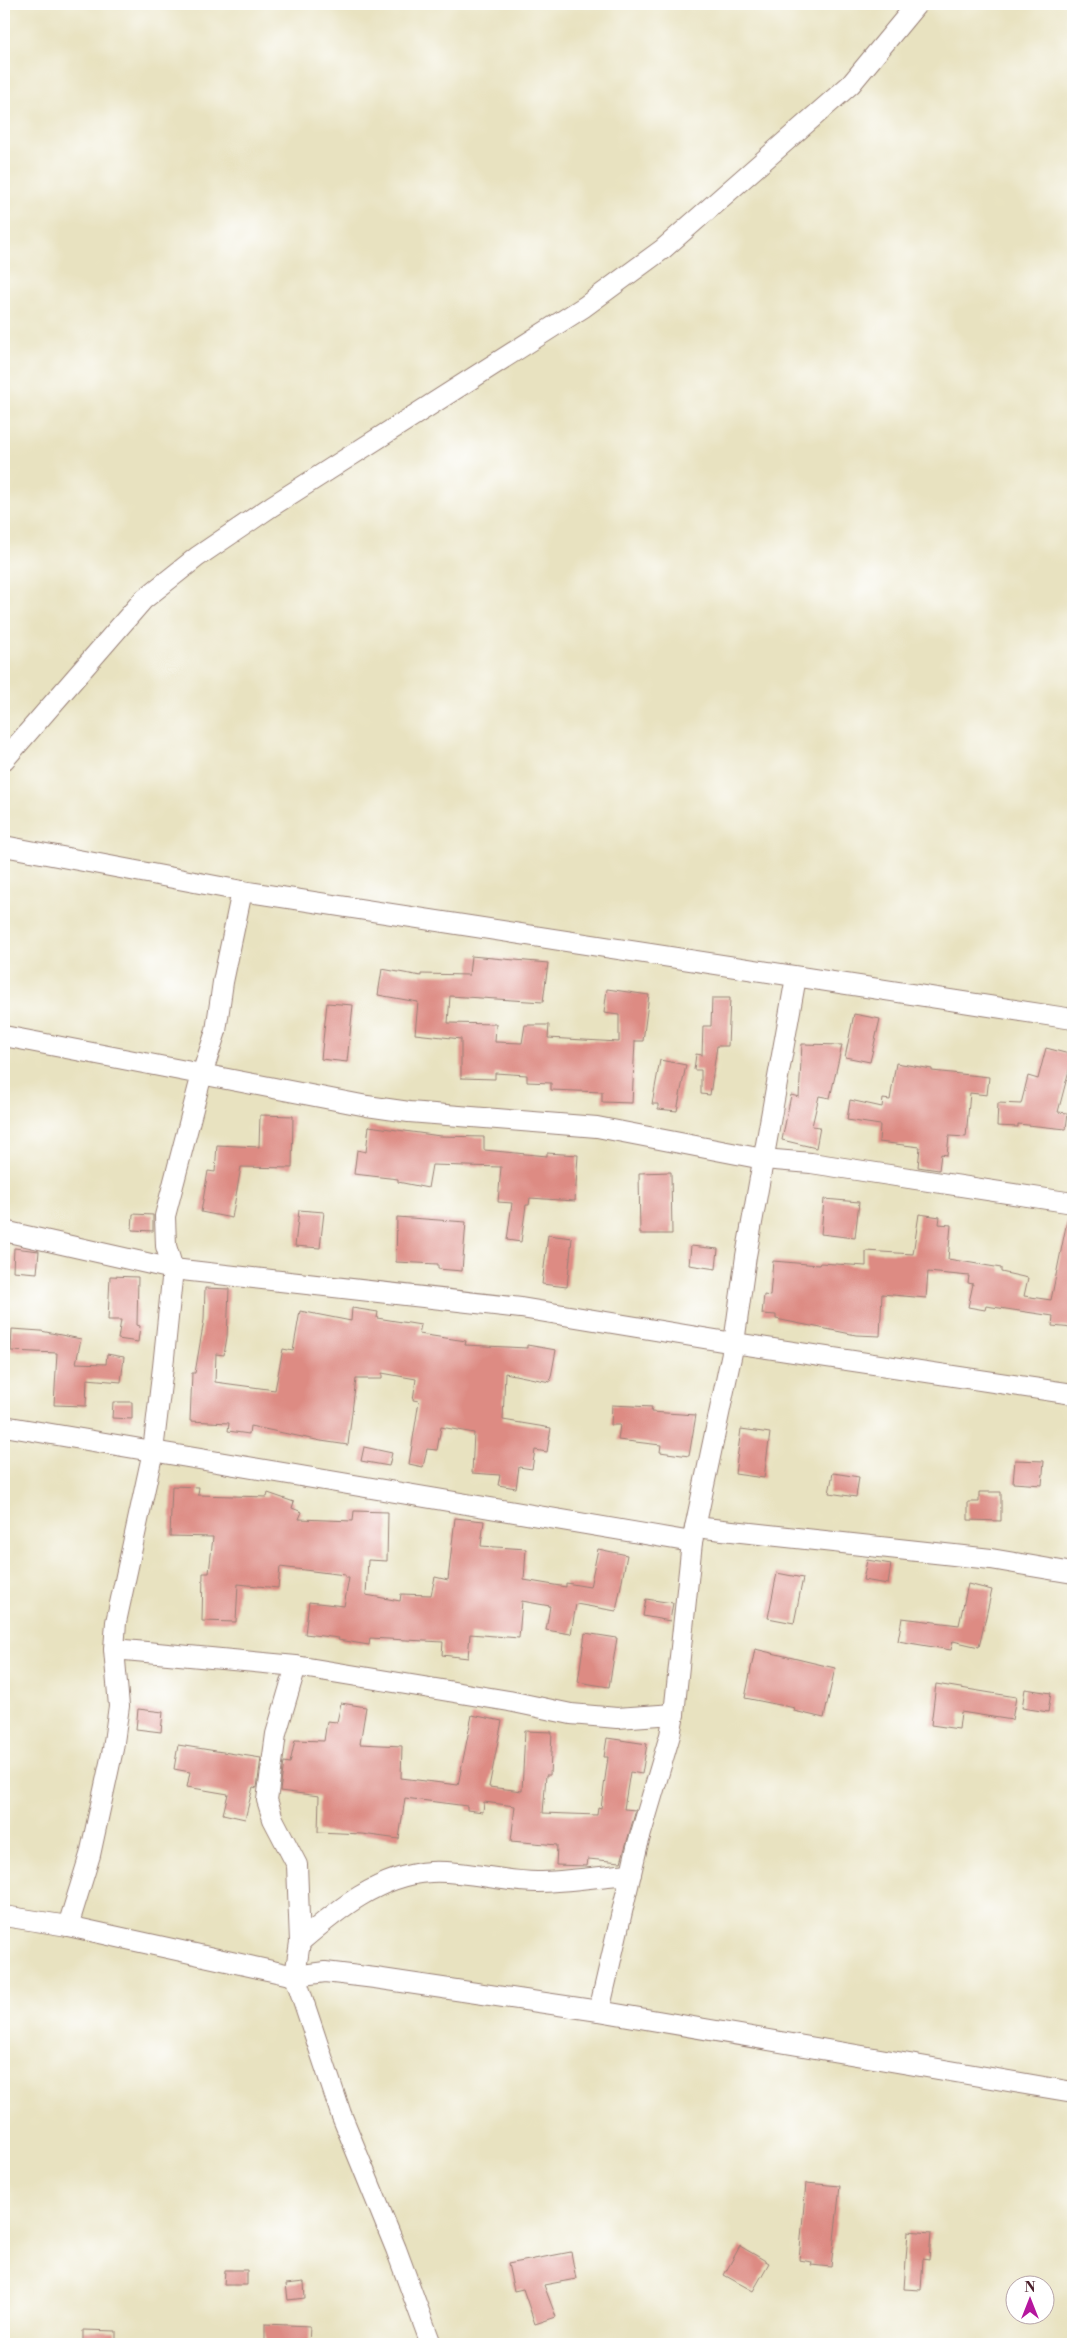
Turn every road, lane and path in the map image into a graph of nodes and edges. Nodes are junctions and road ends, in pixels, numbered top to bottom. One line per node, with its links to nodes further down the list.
1 (917, 4): 2 (street)
2 (4, 760)
3 (4, 846): 4 (street)
4 (242, 891): 5 (street); 8 (street)
5 (796, 977): 6 (street); 9 (street)
6 (1073, 1019)
7 (4, 1036): 8 (street)
8 (202, 1074): 9 (street); 12 (street)
9 (763, 1159): 10 (street); 13 (street)
10 (1073, 1204)
11 (4, 1231): 12 (street)
12 (173, 1269): 13 (street); 16 (street)
13 (734, 1342): 14 (street); 17 (street)
14 (1073, 1394)
15 (4, 1426): 16 (street)
16 (153, 1451): 17 (street); 19 (street)
17 (694, 1534): 18 (street); 23 (street)
18 (1073, 1573)
19 (116, 1622): 20 (street); 21 (street)
20 (114, 1649): 21 (street); 26 (street)
21 (149, 1651): 22 (street)
22 (296, 1666): 23 (street); 27 (street)
23 (674, 1714): 24 (street)
24 (631, 1874): 27 (street); 29 (street)
25 (4, 1916): 26 (street)
26 (68, 1926): 28 (street)
27 (300, 1942): 28 (street)
28 (295, 1976): 29 (street); 31 (street)
29 (599, 2012): 30 (street)
30 (1073, 2092)
31 (431, 2344)

